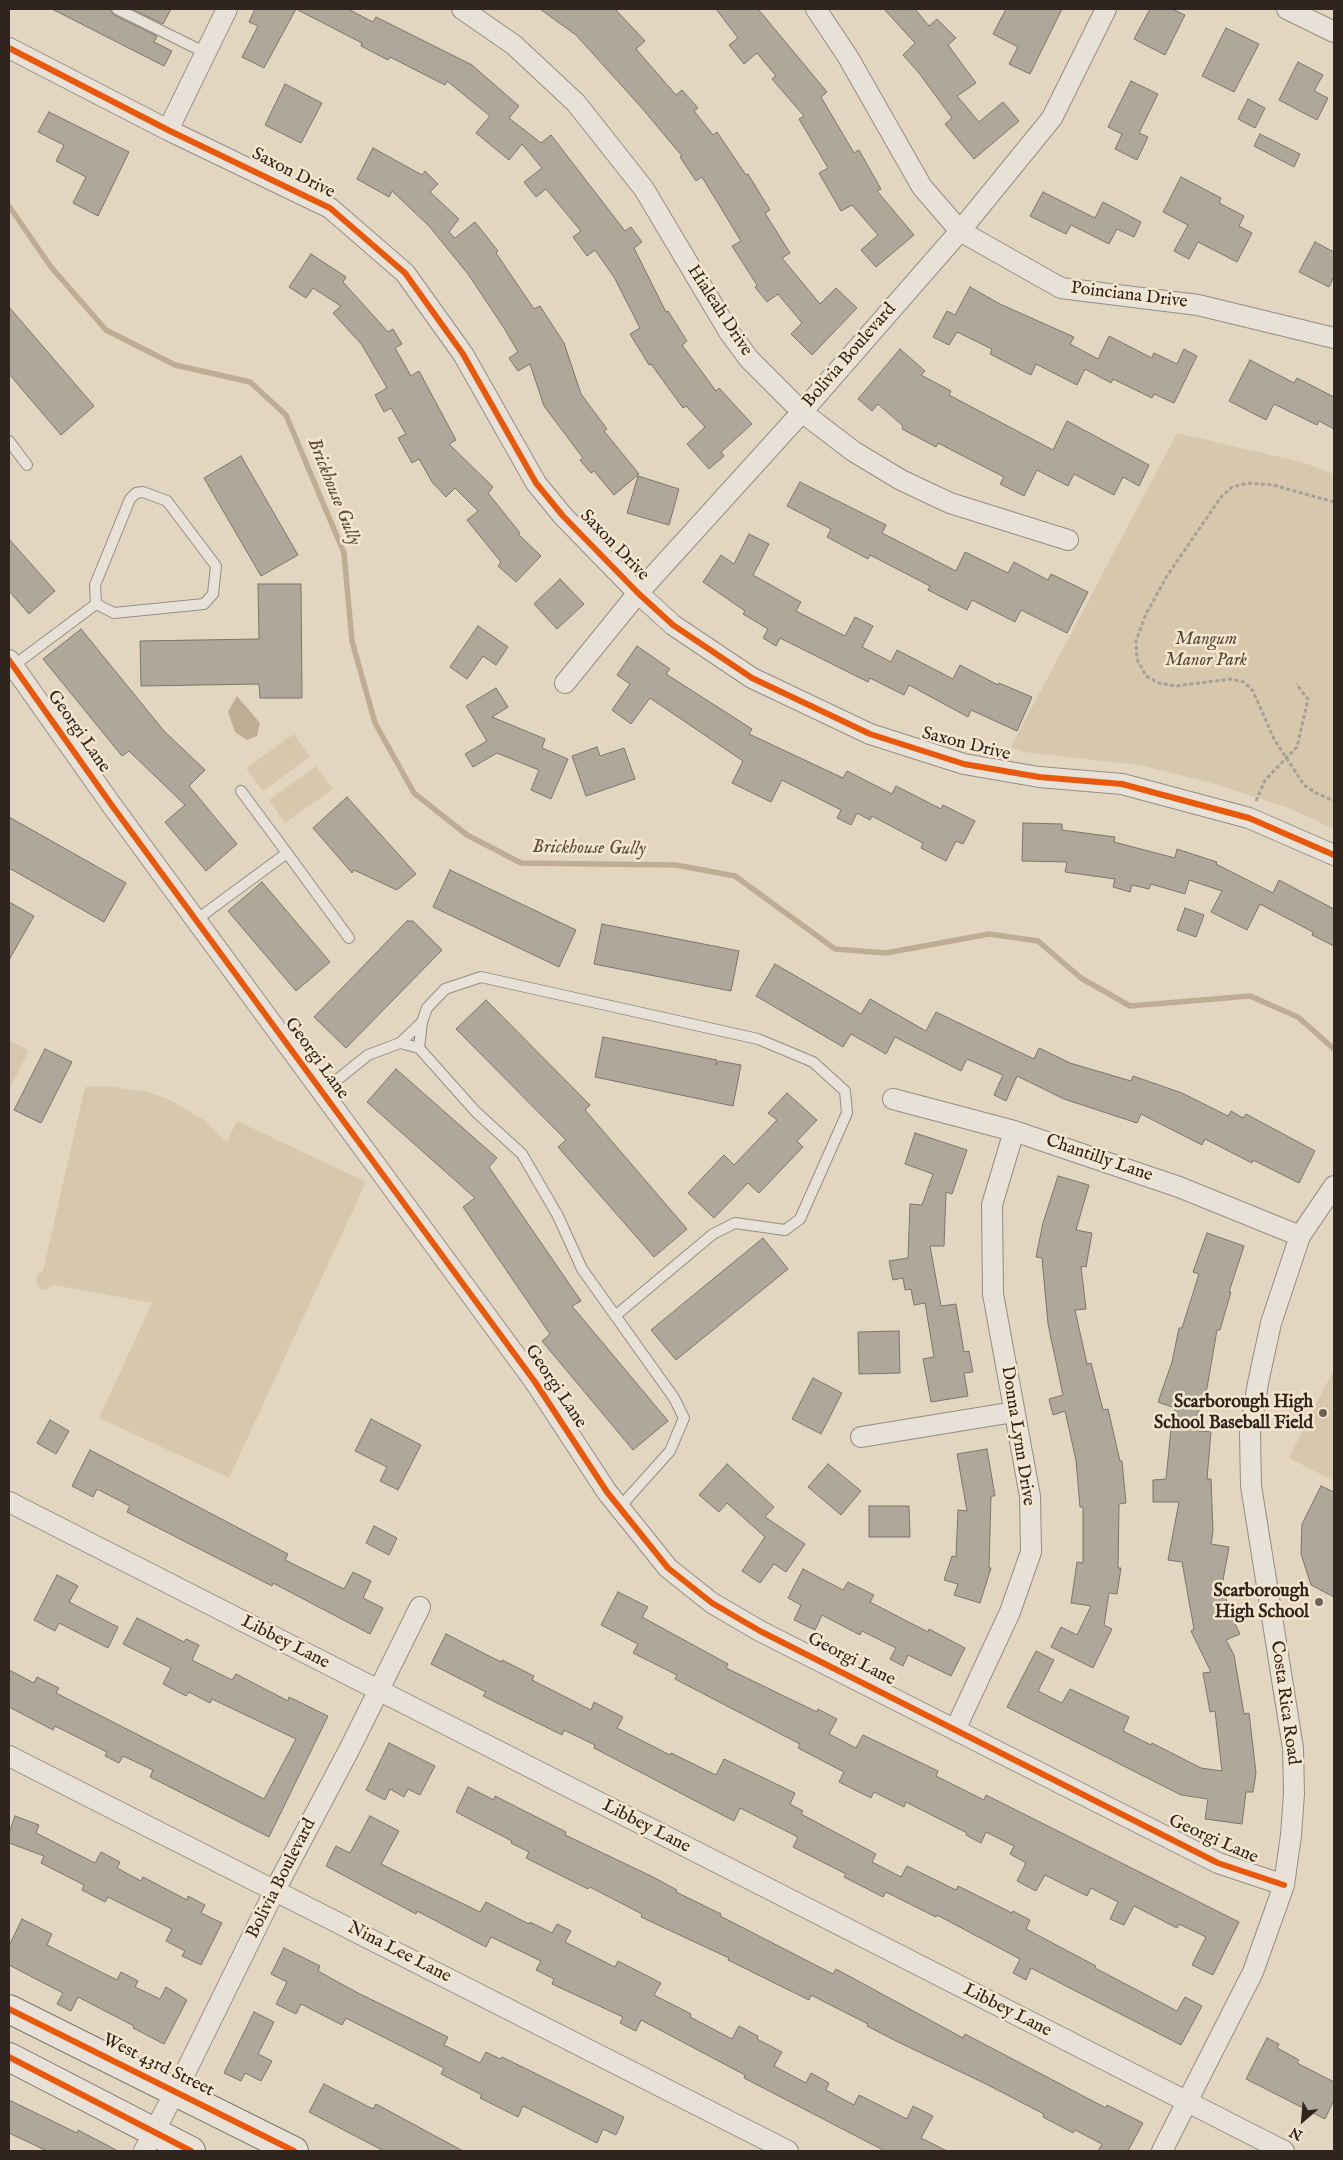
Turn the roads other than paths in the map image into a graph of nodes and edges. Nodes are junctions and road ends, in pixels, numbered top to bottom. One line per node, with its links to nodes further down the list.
1 (116, 9): 9 (lane)
2 (227, 9): 9 (street)
3 (462, 9): 13 (street, Hialeah Drive)
4 (816, 9): 11 (street, Poinciana Drive)
5 (1106, 9): 11 (street, Bolivia Boulevard)
6 (1287, 9): 7 (street)
7 (1334, 32)
8 (9, 48): 10 (street, Saxon Drive)
9 (206, 52): 10 (street)
10 (168, 130): 17 (street, Saxon Drive)
11 (960, 231): 12 (street, Poinciana Drive); 13 (street, Bolivia Boulevard)
12 (1334, 338)
13 (802, 412): 16 (street, Hialeah Drive); 17 (street, Bolivia Boulevard)
14 (9, 441): 15 (lane)
15 (27, 466)
16 (1068, 540)
17 (638, 593): 20 (street, Bolivia Boulevard); 23 (street, Saxon Drive)
18 (96, 604): 18 (lane); 19 (lane)
19 (11, 663): 24 (street, Georgi Lane)
20 (565, 683)
21 (240, 791): 22 (lane)
22 (287, 854): 24 (lane); 25 (lane)
23 (1334, 855)
24 (196, 920): 29 (street, Georgi Lane)
25 (349, 938)
26 (422, 1022): 27 (lane); 28 (lane); 34 (lane)
27 (400, 1043): 28 (lane); 29 (lane)
28 (419, 1048): 34 (lane)
29 (322, 1092): 38 (street, Georgi Lane)
30 (893, 1099): 31 (street, Chantilly Lane)
31 (1014, 1130): 33 (street, Chantilly Lane); 35 (street, Donna Lynn Drive)
32 (1334, 1186): 33 (street, Costa Rica Road)
33 (1300, 1236): 43 (street, Costa Rica Road)
34 (615, 1316): 38 (lane)
35 (1014, 1412): 36 (street); 41 (street, Donna Lynn Drive)
36 (861, 1437)
37 (9, 1502): 40 (street, Libbey Lane)
38 (619, 1508): 41 (street, Georgi Lane)
39 (420, 1607): 40 (street, Bolivia Boulevard)
40 (378, 1690): 44 (street, Bolivia Boulevard); 48 (street, Libbey Lane)
41 (955, 1730): 43 (street, Georgi Lane)
42 (9, 1756): 44 (street, Nina Lee Lane)
43 (1284, 1885): 48 (street, Costa Rica Road)
44 (275, 1890): 47 (street, Bolivia Boulevard); 52 (street, Nina Lee Lane)
45 (9, 2009): 47 (main road, West 43rd Street)
46 (9, 2057): 49 (main road)
47 (176, 2092): 49 (street, Bolivia Boulevard); 51 (main road, West 43rd Street)
48 (1187, 2102): 53 (street, Costa Rica Road); 54 (street, Libbey Lane)
49 (149, 2142): 50 (main road)
50 (191, 2151)
51 (294, 2151)
52 (788, 2151)
53 (1162, 2151)
54 (1284, 2151)

